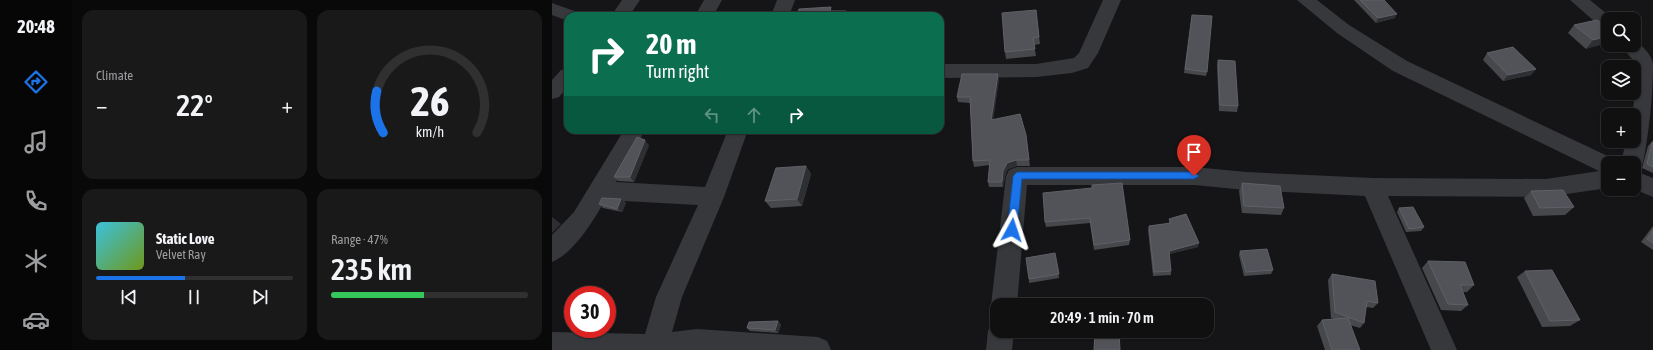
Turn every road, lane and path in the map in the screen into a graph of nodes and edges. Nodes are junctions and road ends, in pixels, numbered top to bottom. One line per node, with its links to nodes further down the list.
1 (631, 0): 8 (street)
2 (713, 0): 9 (street)
3 (786, 0): 10 (street)
4 (1112, 0): 14 (street)
5 (1306, 0): 20 (street)
6 (1579, 0): 12 (street)
7 (552, 9): 11 (street)
8 (623, 12)
9 (706, 12)
10 (782, 12)
11 (564, 13)
12 (1601, 18)
13 (1636, 52): 19 (street)
14 (944, 71)
15 (564, 79): 16 (street)
16 (552, 92)
17 (633, 134): 25 (street)
18 (737, 134): 26 (street)
19 (1633, 156)
20 (1601, 163)
21 (1601, 180): 23 (street)
22 (1641, 182): 24 (street)
23 (1373, 187): 28 (street); 34 (street)
24 (1653, 188)
25 (599, 190): 26 (street); 27 (street)
26 (713, 197): 31 (street)
27 (552, 251)
28 (1005, 298)
29 (1000, 338): 33 (street)
30 (552, 345): 31 (street)
31 (654, 347): 32 (street)
32 (818, 350)
33 (999, 350)
34 (1444, 350)

